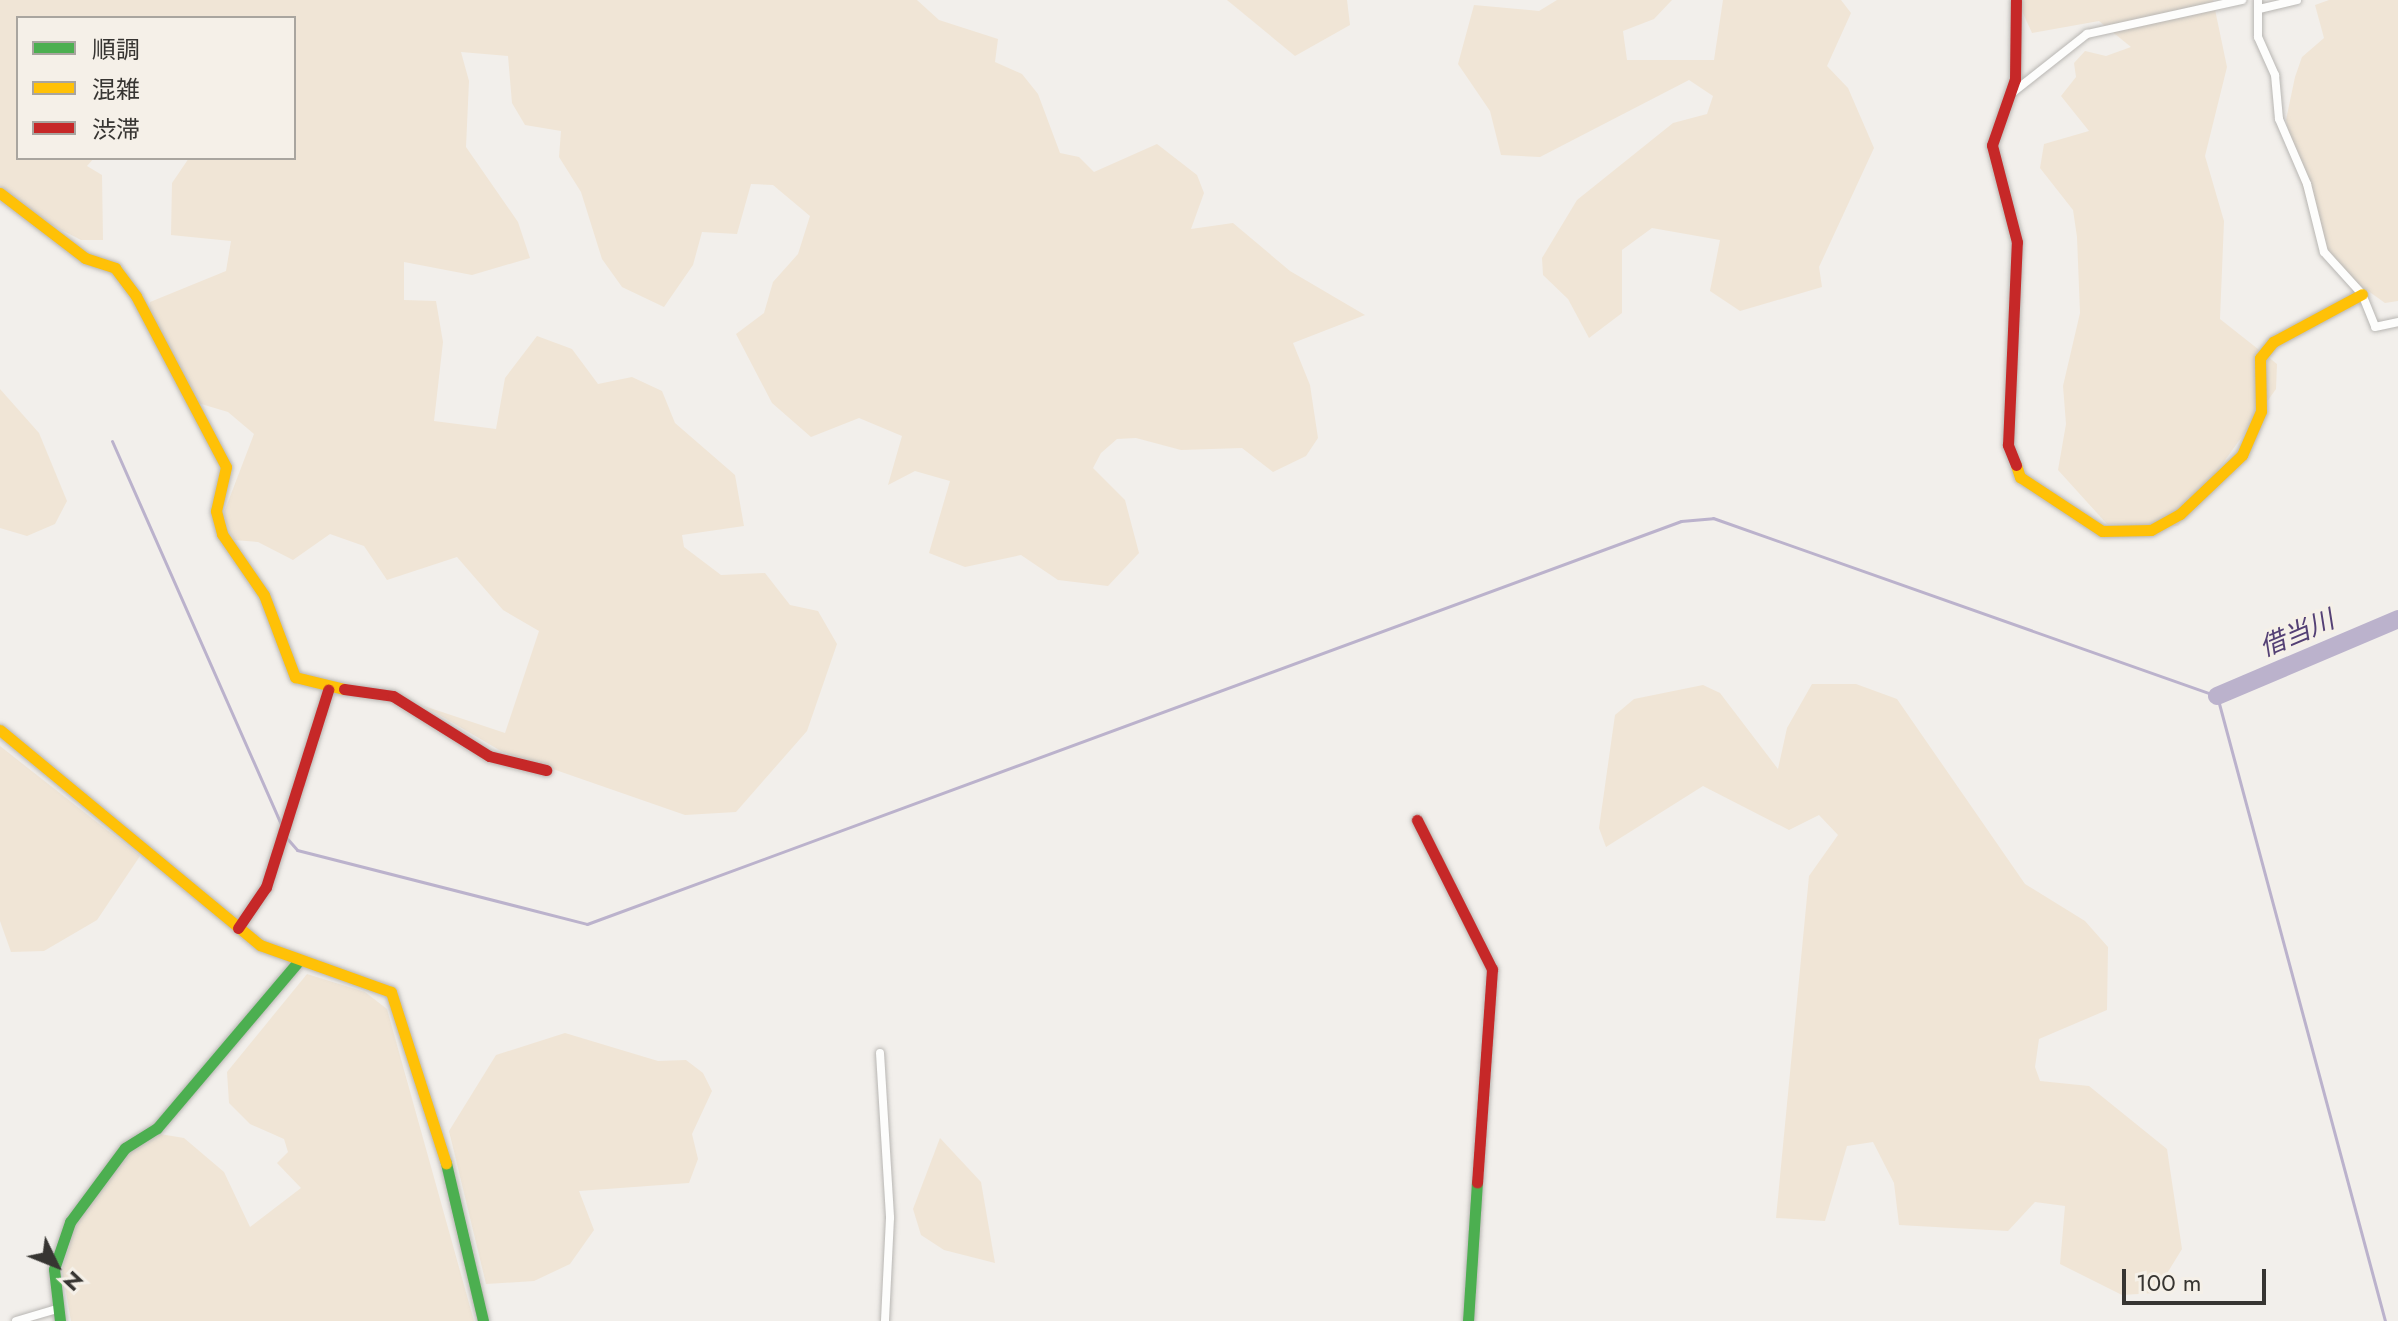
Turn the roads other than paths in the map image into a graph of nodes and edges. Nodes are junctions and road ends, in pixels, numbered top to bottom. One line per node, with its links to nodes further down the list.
1 (2016, 0): 5 (street)
2 (2242, 0): 5 (street)
3 (2297, 0): 4 (street)
4 (2258, 4): 7 (street)
5 (2011, 94): 7 (street)
6 (0, 193): 9 (street)
7 (2362, 294): 8 (street)
8 (2398, 322)
9 (328, 690): 11 (street); 13 (street)
10 (0, 730): 13 (street)
11 (546, 770)
12 (1417, 820): 20 (street)
13 (238, 928): 14 (street)
14 (296, 964): 16 (street); 18 (street)
15 (880, 1053): 19 (street)
16 (58, 1315): 17 (street)
17 (16, 1321)
18 (483, 1321)
19 (885, 1321)
20 (1468, 1321)

